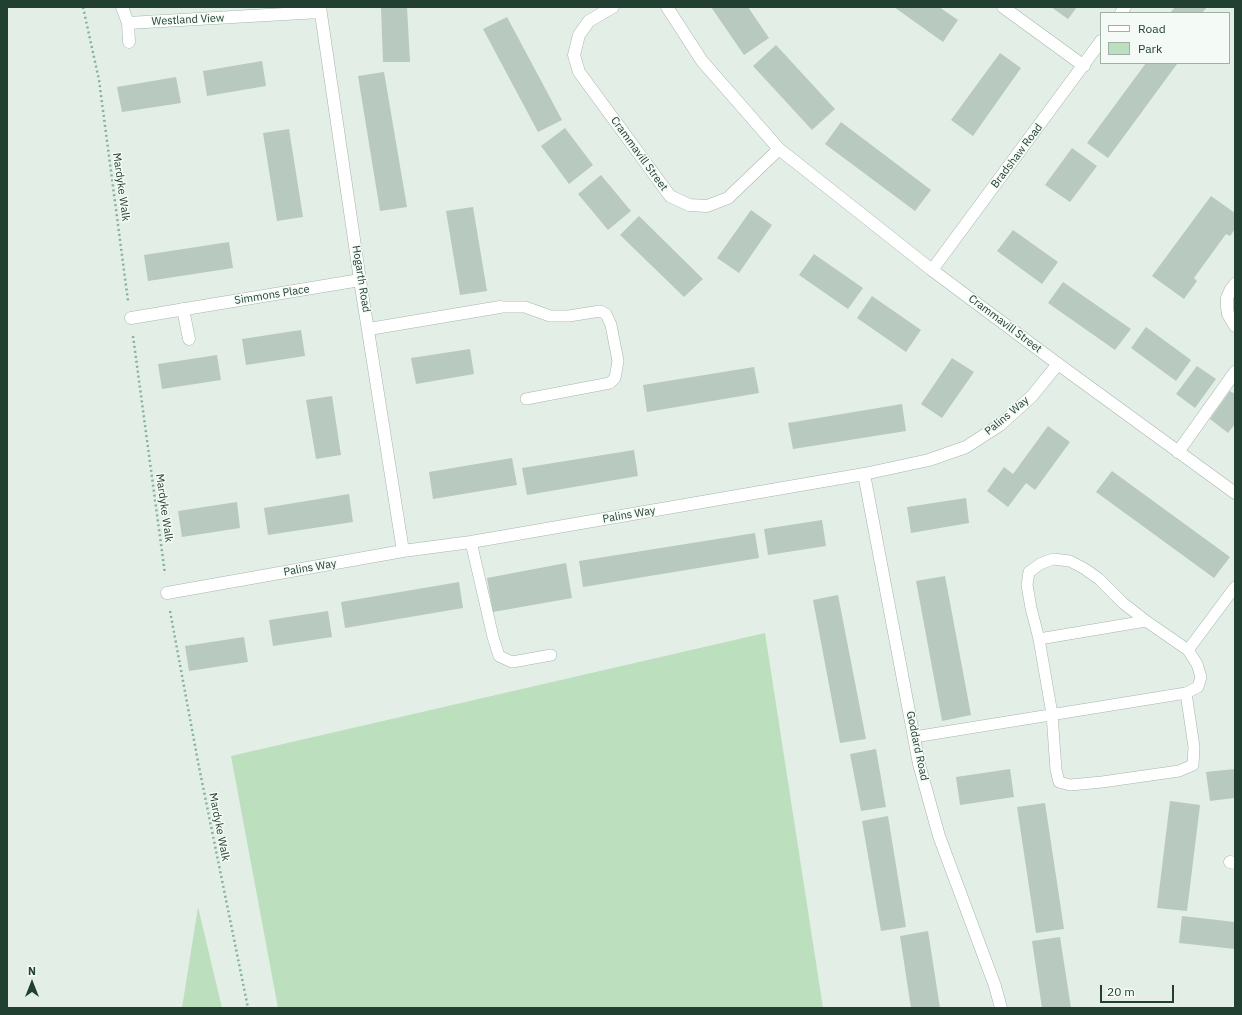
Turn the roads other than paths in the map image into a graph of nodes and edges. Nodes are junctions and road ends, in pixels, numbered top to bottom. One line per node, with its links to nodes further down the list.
1 (122, 7): 6 (street)
2 (613, 7): 10 (street, Crammavill Street)
3 (667, 7): 10 (street, Crammavill Street)
4 (1002, 7): 9 (street)
5 (320, 10): 6 (street, Westland View); 12 (street, Hogarth Road)
6 (128, 23): 7 (street)
7 (129, 42)
8 (1100, 42): 9 (street, Bradshaw Road)
9 (1084, 66): 11 (street, Bradshaw Road)
10 (779, 149): 11 (street, Crammavill Street)
11 (932, 270): 20 (street, Crammavill Street)
12 (360, 280): 15 (street, Simmons Place); 18 (street, Hogarth Road)
13 (1235, 284): 17 (street)
14 (500, 307): 18 (street); 22 (lane)
15 (183, 309): 16 (street, Simmons Place); 19 (street)
16 (130, 318)
17 (1235, 326)
18 (369, 329): 27 (street, Hogarth Road)
19 (189, 339)
20 (1058, 364): 23 (street, Crammavill Street); 24 (street, Palins Way)
21 (1235, 372): 23 (street)
22 (526, 399)
23 (1178, 452): 25 (street, Crammavill Street)
24 (864, 474): 26 (street, Palins Way); 36 (street, Goddard Road)
25 (1235, 493)
26 (471, 542): 27 (street, Palins Way); 33 (lane)
27 (403, 551): 29 (street, Palins Way)
28 (1235, 587): 32 (lane)
29 (167, 593)
30 (1146, 621): 31 (lane); 31 (lane); 32 (lane)
31 (1039, 639): 35 (lane)
32 (1188, 650): 34 (lane)
33 (550, 655)
34 (1186, 693): 35 (lane); 35 (lane)
35 (1052, 714): 36 (lane)
36 (914, 736): 37 (street, Goddard Road)
37 (1000, 1008)

